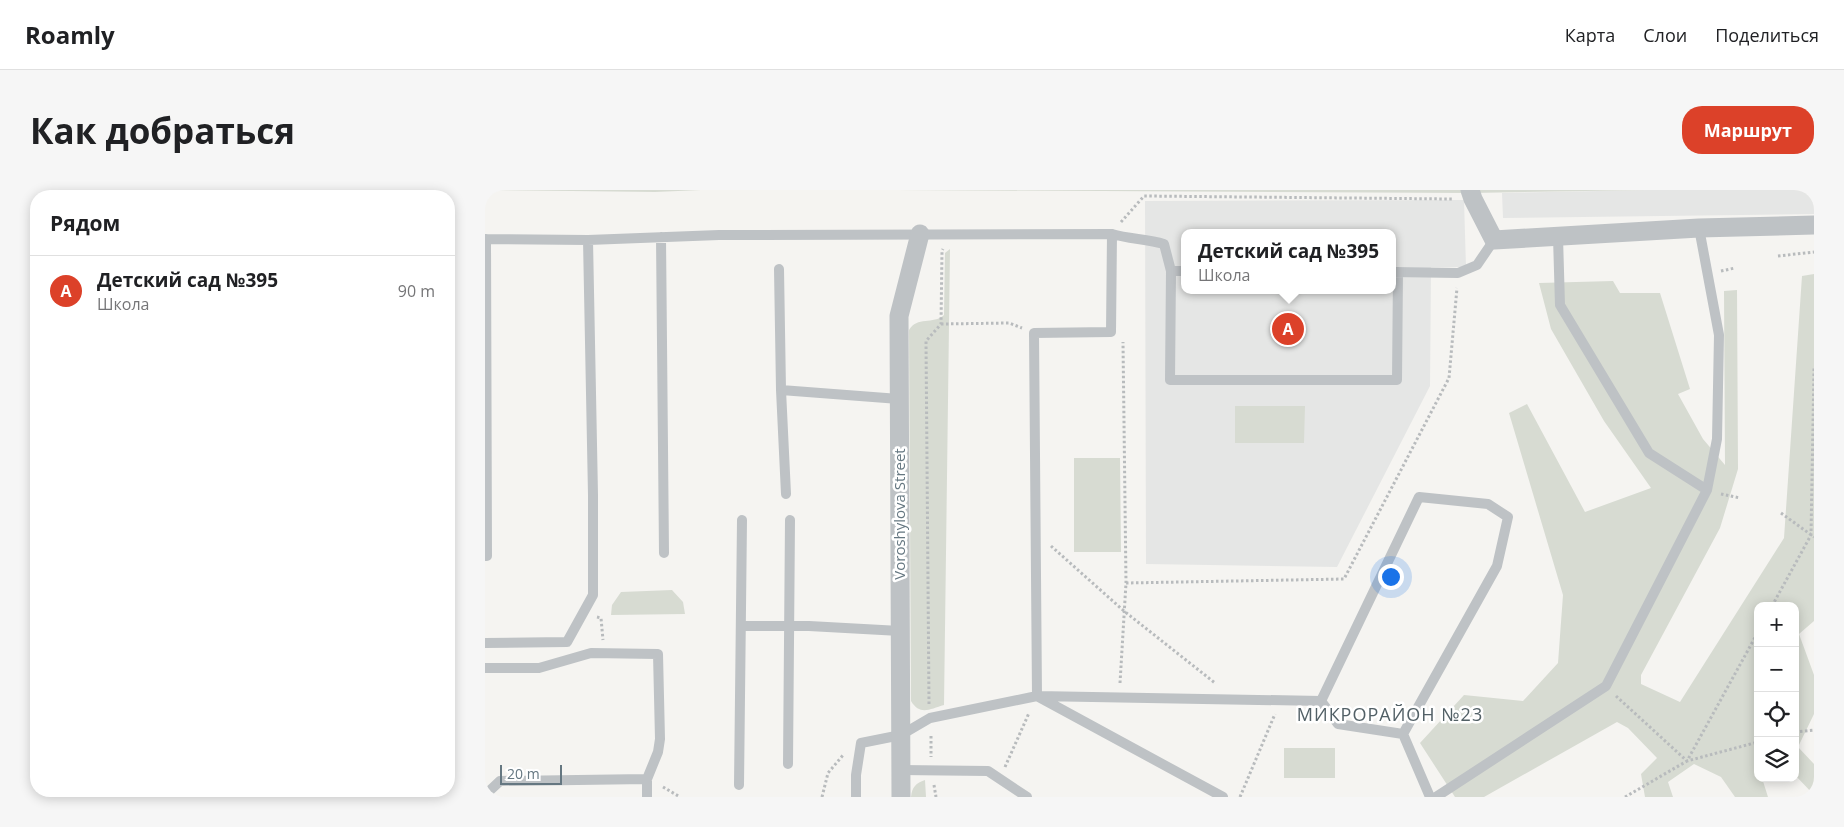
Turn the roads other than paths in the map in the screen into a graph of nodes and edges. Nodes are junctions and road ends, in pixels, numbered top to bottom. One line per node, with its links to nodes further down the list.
1 (1472, 194): 10 (street)
2 (1814, 225): 3 (street)
3 (1699, 228): 7 (street); 19 (lane)
4 (920, 234): 5 (lane); 6 (lane); 17 (street, Voroshylova Street)
5 (1112, 234): 12 (lane); 30 (lane)
6 (661, 237): 9 (lane); 23 (lane)
7 (1558, 237): 10 (street); 19 (lane)
8 (486, 239): 9 (lane); 18 (lane)
9 (589, 240): 28 (lane)
10 (1494, 240): 14 (lane)
11 (779, 269): 16 (lane)
12 (1171, 271): 13 (lane); 15 (lane)
13 (1181, 271)
14 (1396, 272)
15 (1395, 294)
16 (781, 390): 17 (lane); 20 (lane)
17 (899, 399): 27 (street, Voroshylova Street)
18 (486, 473): 24 (lane)
19 (1707, 490): 45 (lane)
20 (786, 494)
21 (742, 520): 25 (lane)
22 (791, 520): 26 (lane)
23 (664, 553)
24 (485, 556)
25 (741, 626): 26 (lane); 37 (lane)
26 (789, 626): 27 (lane); 34 (lane)
27 (900, 631): 33 (street, Voroshylova Street)
28 (485, 643)
29 (485, 668): 36 (lane)
30 (1037, 696): 31 (lane); 33 (lane); 43 (lane)
31 (1321, 701): 32 (lane); 32 (lane)
32 (1403, 734): 44 (lane)
33 (901, 735): 35 (street, Voroshylova Street); 40 (lane)
34 (788, 764)
35 (901, 770): 41 (street, Voroshylova Street); 42 (lane)
36 (647, 779): 38 (lane); 39 (lane)
37 (739, 785)
38 (485, 795)
39 (647, 797)
40 (856, 797)
41 (901, 797)
42 (1027, 797)
43 (1223, 797)
44 (1430, 797)
45 (1436, 797)

